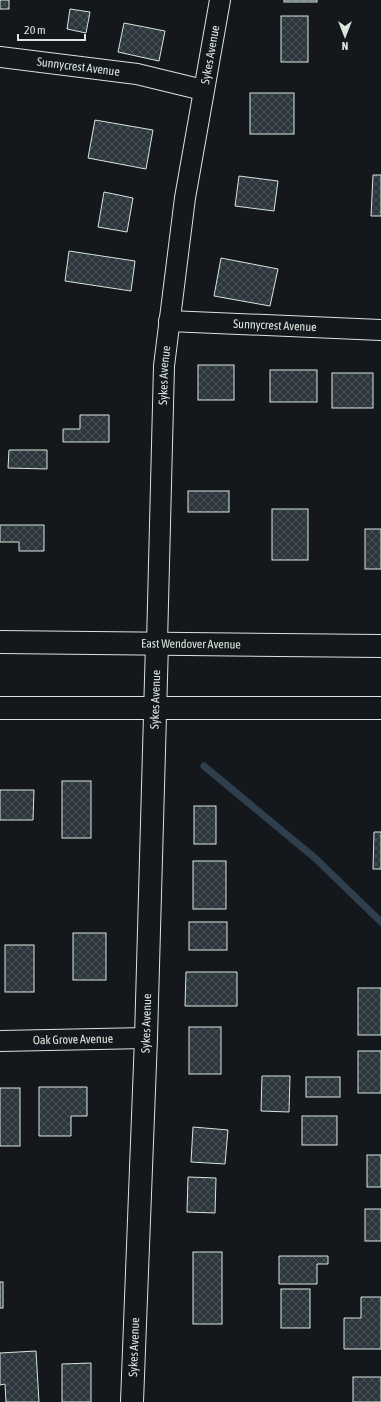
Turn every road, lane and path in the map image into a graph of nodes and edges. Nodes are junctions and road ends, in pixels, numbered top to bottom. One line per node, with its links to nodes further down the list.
1 (220, 0): 3 (street, Sykes Avenue)
2 (0, 57): 3 (street, Sunnycrest Avenue)
3 (203, 90): 4 (street, Sykes Avenue)
4 (169, 321): 5 (street, Sunnycrest Avenue); 7 (street, Sykes Avenue)
5 (381, 330)
6 (0, 642): 7 (main road, East Wendover Avenue)
7 (156, 643): 8 (main road, East Wendover Avenue); 10 (main road, Sykes Avenue)
8 (381, 646)
9 (0, 708): 10 (main road)
10 (154, 708): 11 (main road); 12 (main road, Sykes Avenue)
11 (381, 708)
12 (146, 1038): 13 (street, Oak Grove Avenue); 14 (main road, Sykes Avenue)
13 (0, 1041)
14 (132, 1402)

